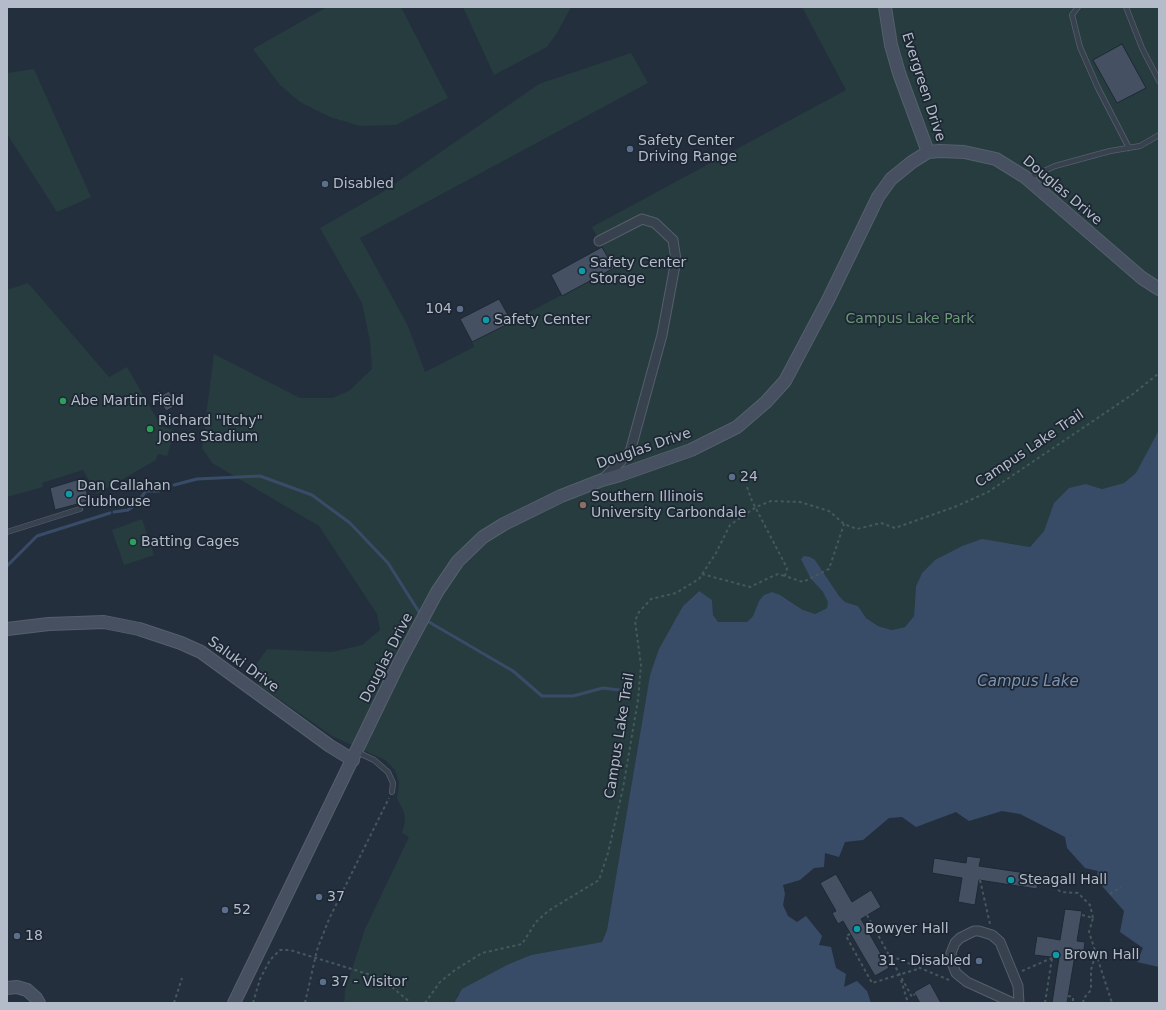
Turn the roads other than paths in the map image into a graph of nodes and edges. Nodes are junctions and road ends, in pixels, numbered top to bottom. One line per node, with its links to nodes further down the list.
1 (885, 7): 7 (street, Evergreen Drive)
2 (1078, 7): 6 (lane)
3 (1126, 7): 4 (lane)
4 (1159, 81)
5 (1159, 136): 6 (lane)
6 (1129, 148): 8 (lane)
7 (928, 152): 8 (street, Douglas Drive); 11 (street, Douglas Drive)
8 (1027, 179): 10 (street, Douglas Drive)
9 (599, 241): 11 (street)
10 (1159, 289)
11 (602, 480): 15 (street, Douglas Drive)
12 (80, 509): 13 (lane)
13 (7, 532)
14 (7, 629): 15 (street, Saluki Drive)
15 (355, 756): 16 (lane); 19 (street, Douglas Drive)
16 (392, 792)
17 (7, 988): 18 (street)
18 (39, 1003)
19 (234, 1003)
20 (1013, 1003): 21 (street)
21 (1019, 1003)

